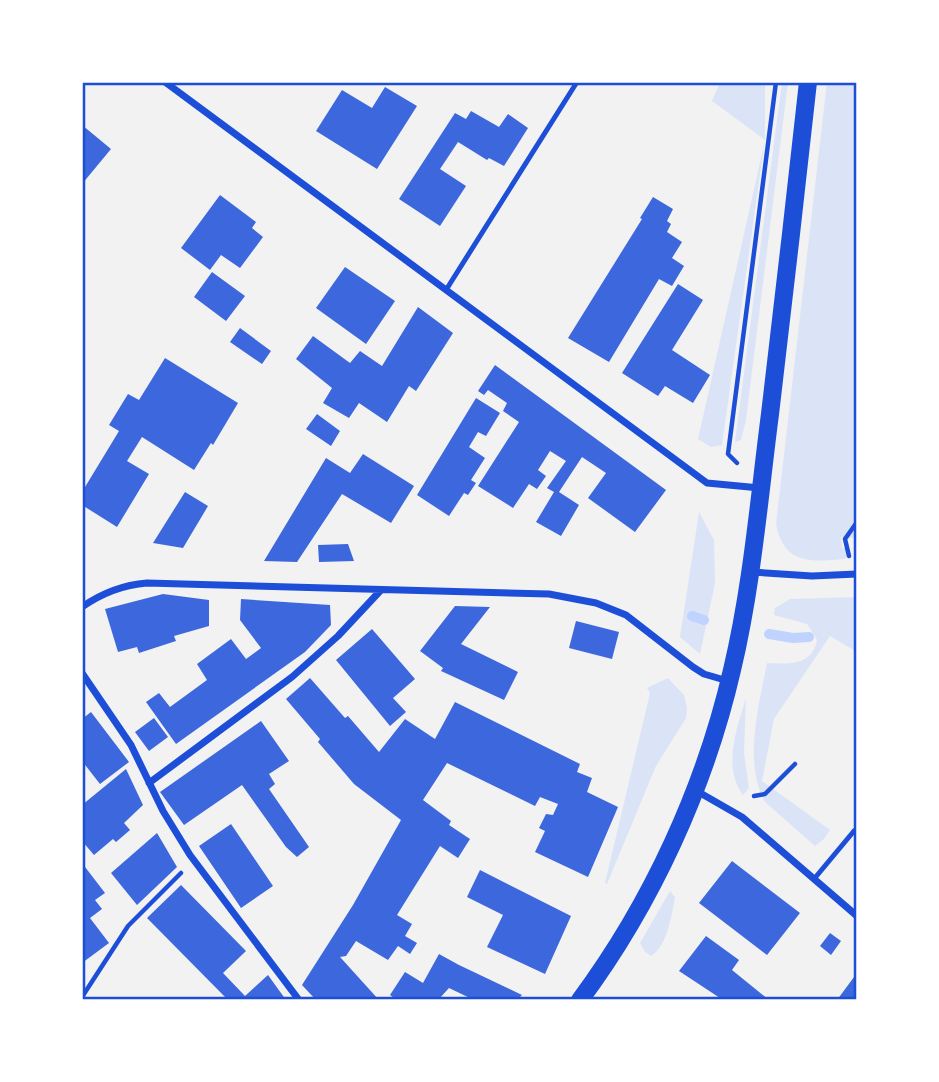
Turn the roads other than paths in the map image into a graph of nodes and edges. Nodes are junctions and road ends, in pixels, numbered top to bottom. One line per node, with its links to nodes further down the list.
1 (165, 82): 4 (street)
2 (577, 82): 4 (lane)
3 (808, 82): 5 (main road)
4 (446, 290): 5 (street)
5 (761, 488): 6 (main road)
6 (750, 572): 7 (street); 11 (main road)
7 (857, 574)
8 (381, 590): 9 (street); 11 (street); 12 (street)
9 (82, 607)
10 (82, 673): 12 (street)
11 (729, 681): 13 (main road)
12 (149, 783): 17 (street)
13 (695, 790): 15 (street); 18 (main road)
14 (854, 831): 15 (lane)
15 (814, 879): 16 (street)
16 (857, 916)
17 (299, 1000)
18 (580, 1000)

